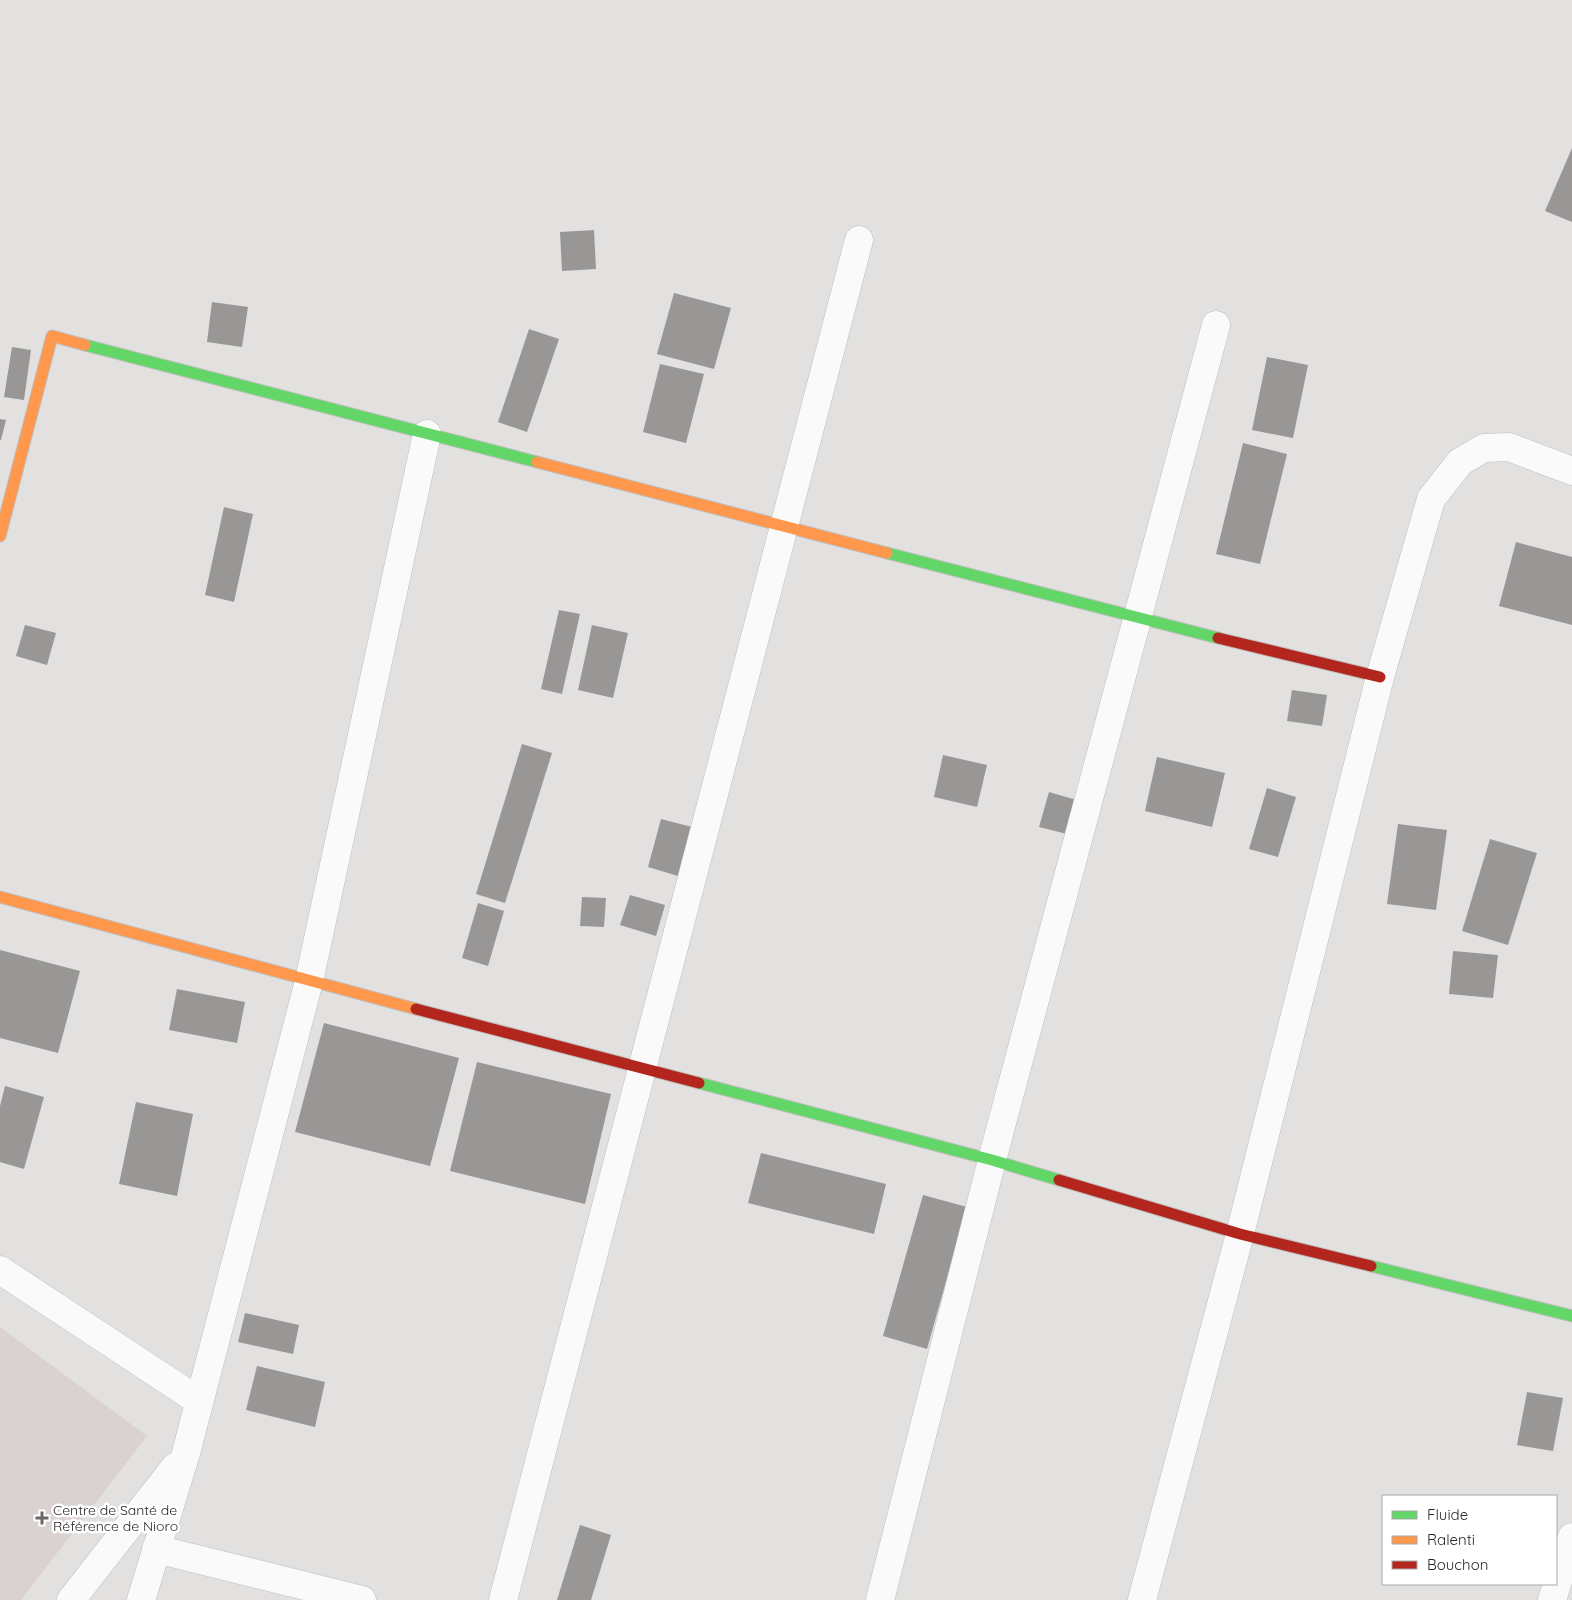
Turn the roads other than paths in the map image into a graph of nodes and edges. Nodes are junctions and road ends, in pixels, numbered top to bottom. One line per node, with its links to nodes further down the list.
1 (859, 240): 5 (street)
2 (1216, 325): 7 (street)
3 (427, 434): 5 (street); 6 (street); 10 (street)
4 (1572, 470): 8 (street)
5 (784, 527): 7 (street); 11 (street)
6 (0, 536)
7 (1137, 618): 8 (street); 12 (street)
8 (1380, 677): 13 (street)
9 (0, 897): 10 (street)
10 (309, 981): 11 (street); 16 (street)
11 (643, 1068): 12 (street); 25 (street)
12 (992, 1160): 13 (street); 26 (street)
13 (1240, 1234): 15 (street); 27 (street)
14 (0, 1270): 16 (street)
15 (1572, 1316)
16 (198, 1401): 17 (street)
17 (186, 1453): 19 (street); 22 (street)
18 (1572, 1536): 20 (street)
19 (156, 1549): 23 (street); 24 (street)
20 (1557, 1584)
21 (1557, 1585): 28 (street)
22 (71, 1600)
23 (141, 1600)
24 (362, 1600)
25 (503, 1600)
26 (880, 1600)
27 (1142, 1600)
28 (1552, 1600)

